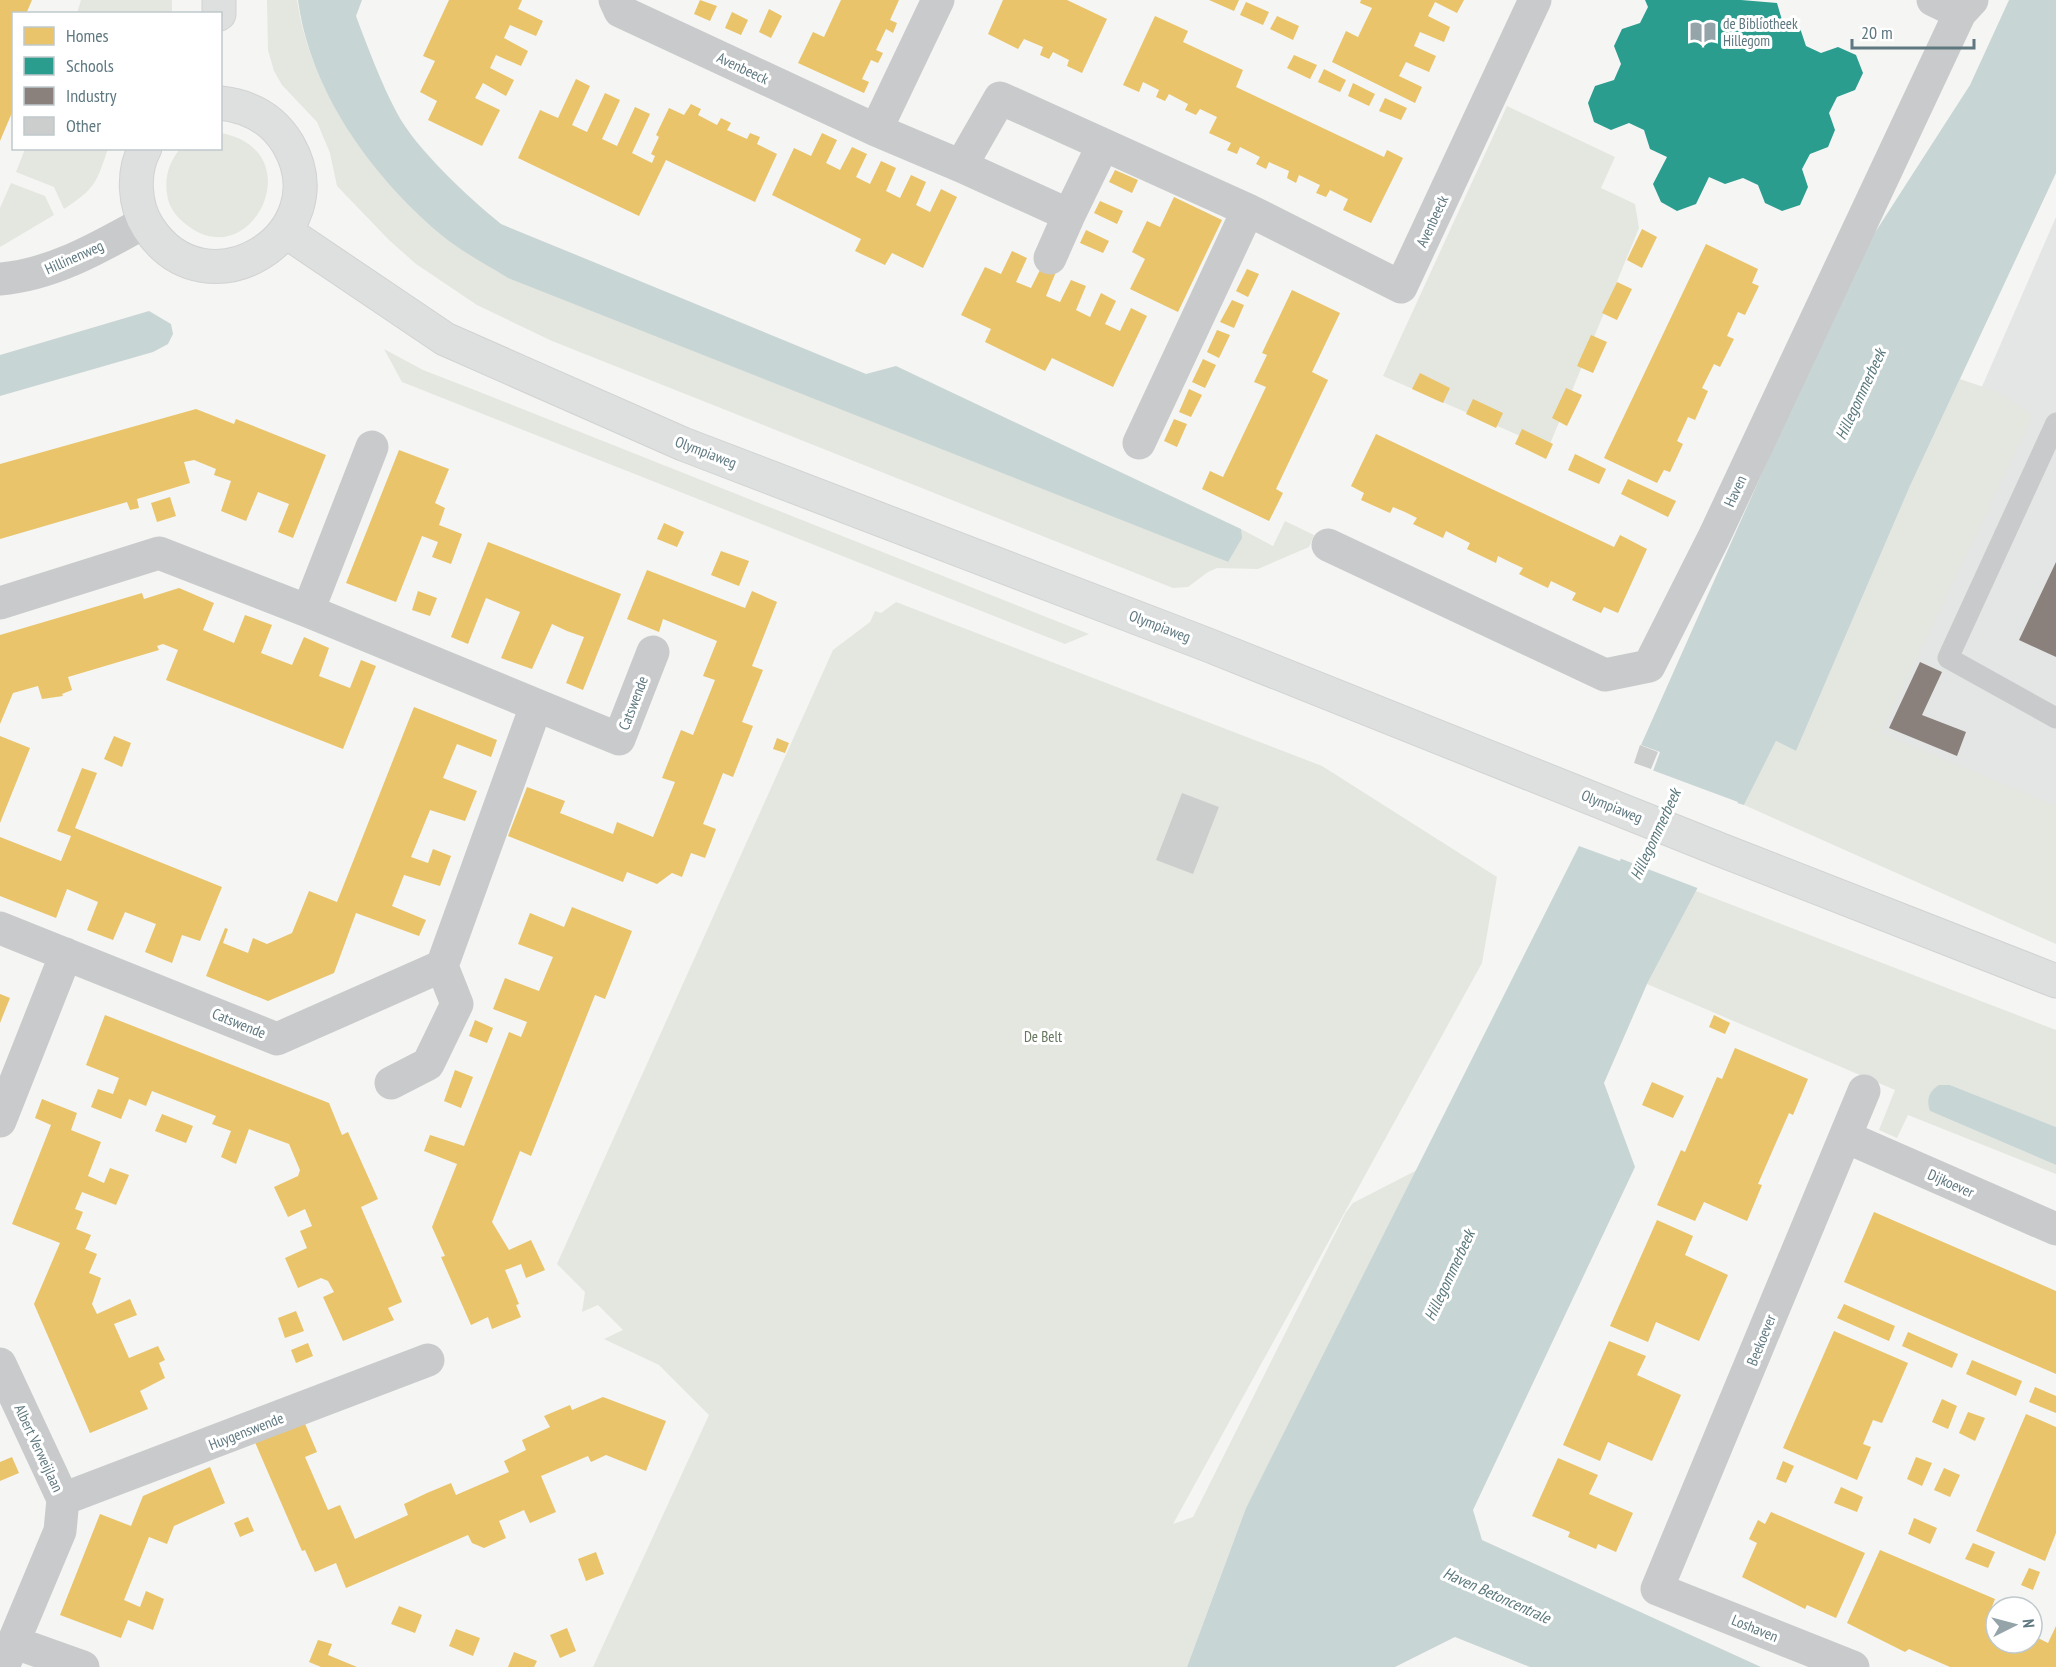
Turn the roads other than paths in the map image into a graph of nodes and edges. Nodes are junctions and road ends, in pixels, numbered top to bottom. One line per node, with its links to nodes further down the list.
1 (615, 0): 6 (street, Avenbeeck)
2 (938, 0): 6 (street)
3 (1535, 0): 10 (street, Avenbeeck)
4 (1955, 4): 19 (street, Haven)
5 (222, 103): 13 (main road)
6 (876, 130): 9 (street, Avenbeeck)
7 (1103, 145): 9 (street, Avenbeeck); 10 (street, Avenbeeck); 11 (street)
8 (144, 150): 12 (main road)
9 (961, 166): 11 (street, Avenbeeck)
10 (1248, 210): 17 (street)
11 (1069, 215): 14 (street)
12 (145, 222): 13 (main road); 15 (street, Hillinenweg)
13 (285, 231): 28 (main road, Olympiaweg)
14 (1050, 258)
15 (0, 279)
16 (2056, 423): 24 (lane)
17 (1139, 443)
18 (372, 447): 21 (street)
19 (1328, 545)
20 (0, 603): 21 (street, Catswende)
21 (308, 610): 23 (street, Catswende)
22 (653, 652): 23 (street, Catswende)
23 (536, 706): 27 (street)
24 (2056, 718)
25 (0, 928): 26 (street, Catswende)
26 (66, 954): 27 (street, Catswende); 31 (street)
27 (442, 966): 29 (street)
28 (2056, 981)
29 (391, 1083)
30 (1864, 1091): 32 (street, Beekoever)
31 (0, 1121)
32 (1846, 1137): 33 (street, Dijkoever); 37 (street, Beekoever)
33 (2056, 1229)
34 (428, 1360): 36 (street, Huygenswende)
35 (0, 1364): 36 (street, Albert Verweijlaan)
36 (63, 1499): 38 (street, Albert Verweijlaan)
37 (1657, 1589): 40 (street, Loshaven)
38 (8, 1654): 39 (street)
39 (83, 1667)
40 (1853, 1667)

